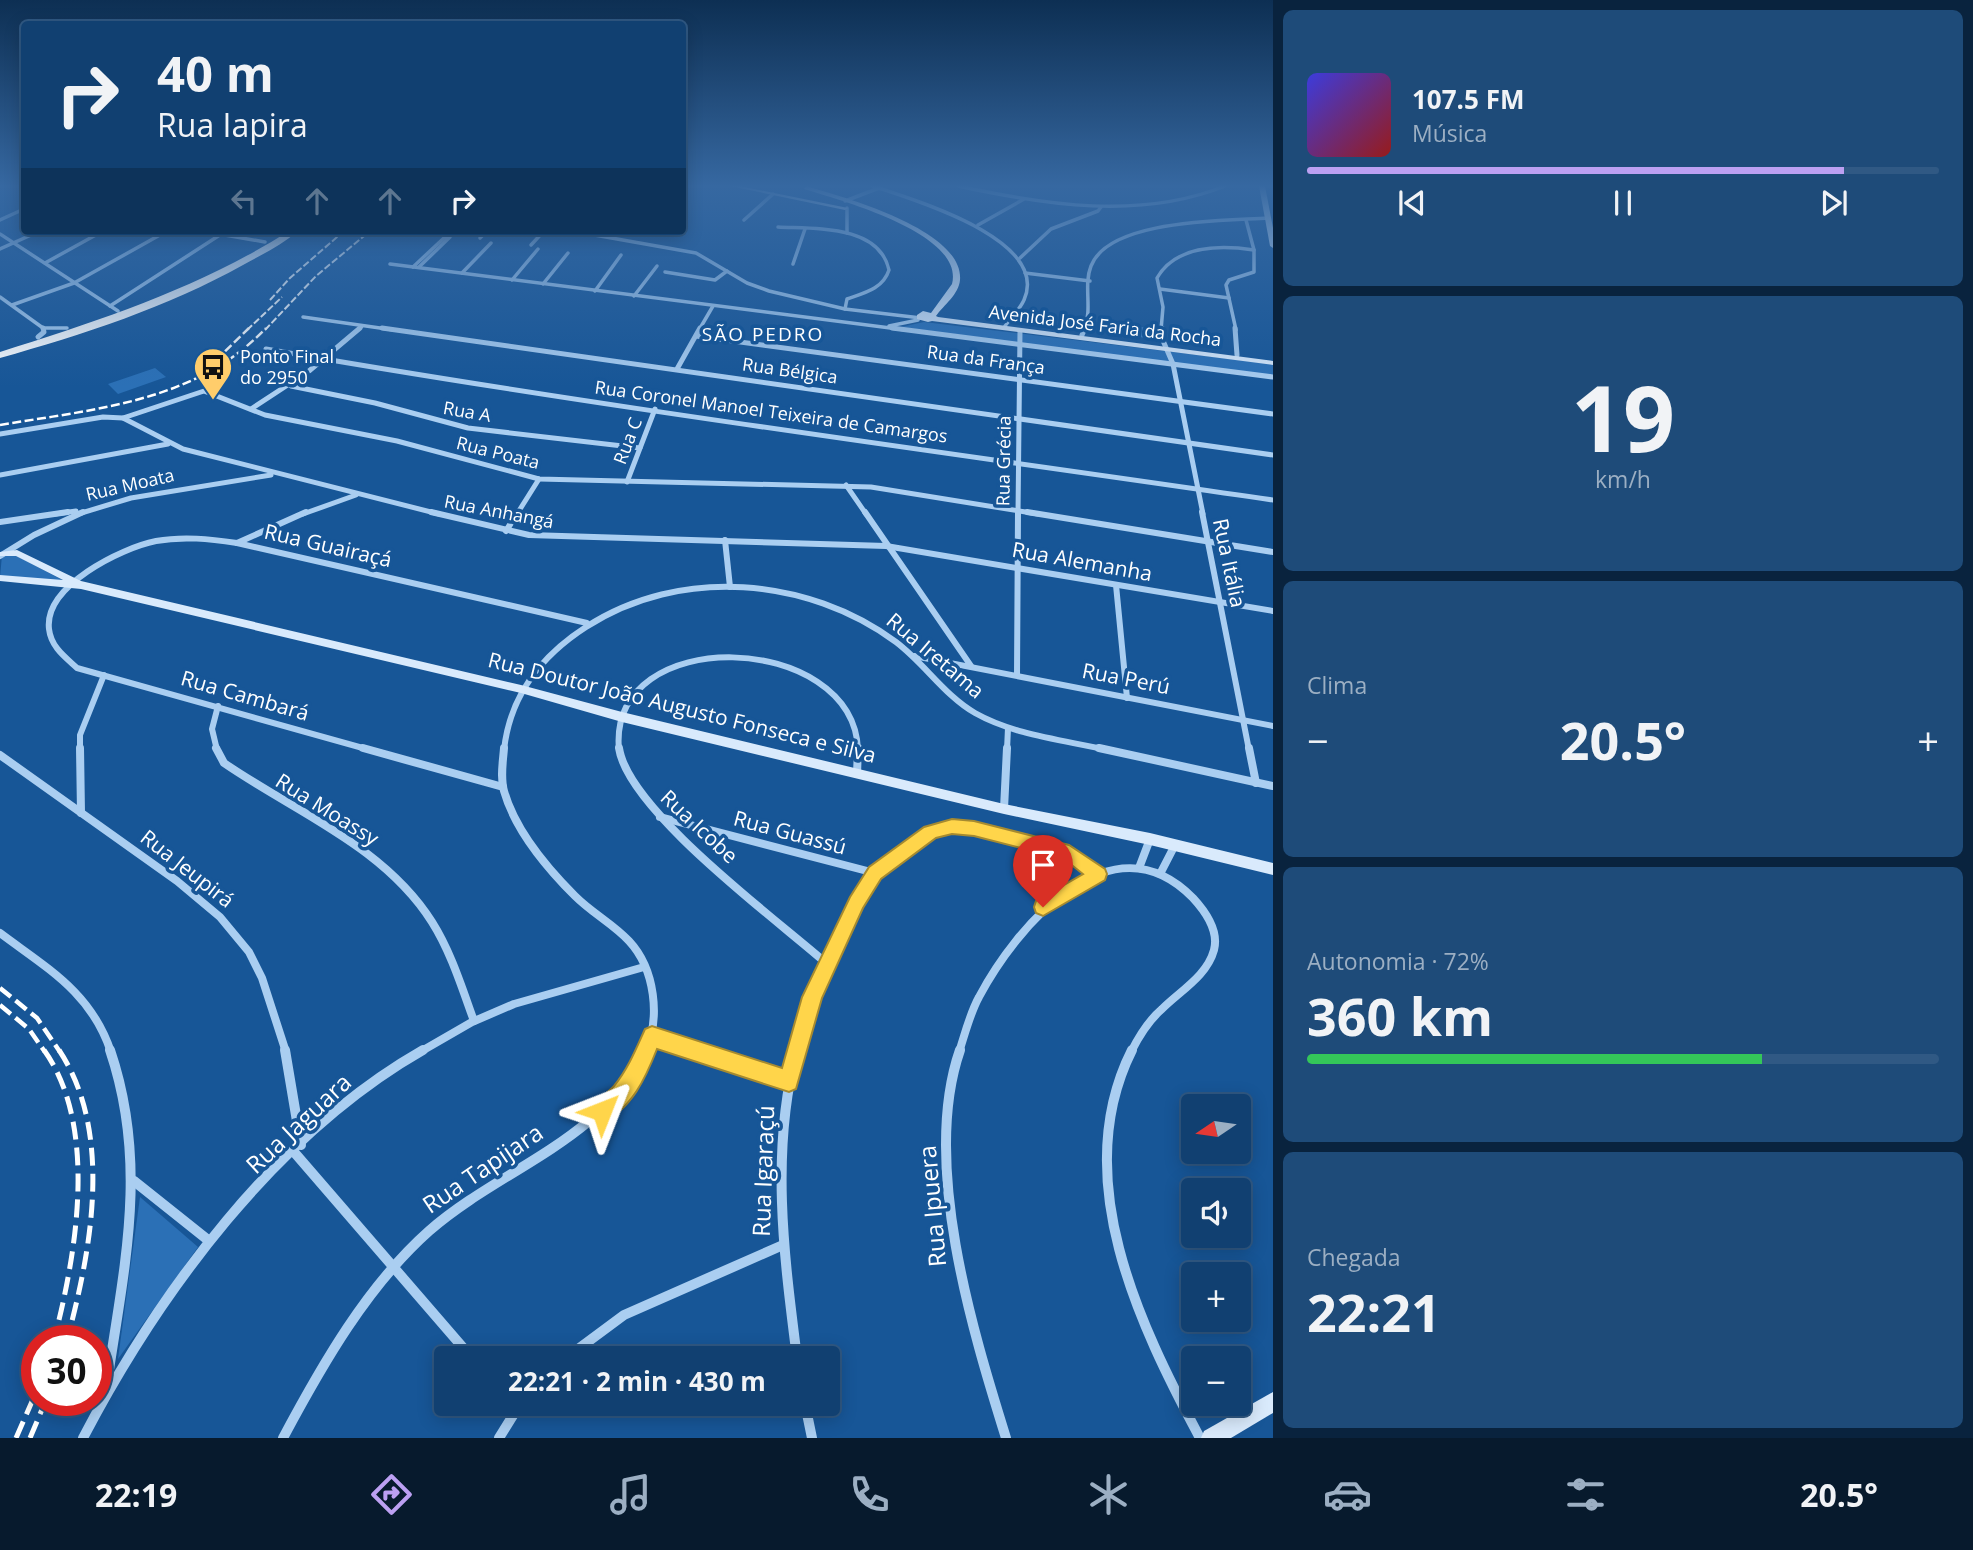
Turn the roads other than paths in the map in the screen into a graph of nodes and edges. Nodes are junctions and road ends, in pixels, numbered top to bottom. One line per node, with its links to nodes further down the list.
1 (30, 253): 23 (street)
2 (63, 253): 23 (street)
3 (127, 253): 34 (street)
4 (195, 253): 44 (street)
5 (244, 253): 44 (highway)
6 (258, 253): 59 (highway)
7 (429, 253): 27 (street)
8 (432, 253): 27 (street)
9 (481, 253): 30 (street)
10 (535, 253): 32 (street)
11 (568, 253): 35 (street)
12 (696, 253): 28 (street)
13 (797, 253): 25 (street)
14 (882, 253): 43 (street)
15 (946, 253): 46 (street)
16 (1014, 253): 22 (street)
17 (1025, 253): 22 (street)
18 (1097, 253): 33 (street)
19 (1200, 253): 36 (street)
20 (1254, 253): 40 (street)
21 (621, 255): 37 (street)
22 (1020, 258): 31 (street)
23 (45, 263): 34 (street)
24 (390, 264): 27 (street)
25 (793, 264)
26 (657, 266): 38 (street)
27 (416, 267): 30 (street)
28 (727, 271): 29 (street); 43 (street)
29 (665, 272)
30 (462, 273): 32 (street)
31 (1025, 273): 33 (street); 48 (street)
32 (512, 280): 35 (street)
33 (1090, 281): 53 (street)
34 (74, 283): 41 (street); 44 (street)
35 (543, 284): 37 (street)
36 (1160, 289): 40 (street); 56 (street, Rua Itália)
37 (596, 291): 38 (street)
38 (634, 296): 42 (street)
39 (0, 297): 41 (street)
40 (1229, 298): 60 (street)
41 (12, 305): 52 (street)
42 (713, 306): 49 (street); 54 (street)
43 (846, 307): 46 (street)
44 (114, 308): 52 (highway)
45 (303, 317): 47 (street, Rua Bélgica)
46 (927, 317): 48 (street, Avenida José Faria da Rocha); 49 (street); 50 (street); 51 (street, Avenida José Faria da Rocha)
47 (362, 326): 61 (street); 64 (street, Rua Bélgica)
48 (1005, 326): 53 (street, Avenida José Faria da Rocha)
49 (882, 327): 50 (street)
50 (891, 328): 55 (street)
51 (1020, 331): 55 (street, Rua Grécia); 56 (street, Avenida José Faria da Rocha)
52 (41, 332): 57 (highway)
53 (1082, 335): 56 (street, Avenida José Faria da Rocha)
54 (696, 336): 64 (street); 66 (street, Rua da França)
55 (1020, 344): 63 (street); 66 (street, Rua Grécia)
56 (1167, 348): 60 (street, Avenida José Faria da Rocha); 62 (street, Avenida José Faria da Rocha); 63 (street, Rua Itália)
57 (0, 349)
58 (266, 349): 61 (street, Rua Coronel Manoel Teixeira de Camargos)
59 (0, 355)
60 (1237, 355): 62 (street, Avenida José Faria da Rocha)
61 (326, 361): 67 (street); 70 (street, Rua Coronel Manoel Teixeira de Camargos)
62 (1273, 361)
63 (1173, 364): 65 (street); 68 (street, Rua Itália)
64 (677, 369): 73 (street, Rua Bélgica)
65 (1273, 377)
66 (1018, 379): 68 (street, Rua da França); 73 (street, Rua Grécia)
67 (291, 386): 69 (street); 77 (street, Rua A)
68 (1179, 402): 71 (street, Rua da França); 75 (street, Rua Itália)
69 (251, 409): 72 (street, Rua Poata); 82 (street, Rua Poata)
70 (655, 409): 77 (street, Rua C); 79 (street, Rua Coronel Manoel Teixeira de Camargos)
71 (1273, 414)
72 (124, 418): 74 (street); 76 (street, Rua Anhangá)
73 (1019, 418): 75 (street, Rua Bélgica); 79 (street, Rua Grécia)
74 (0, 434)
75 (1186, 443): 78 (street, Rua Bélgica); 85 (street, Rua Itália)
76 (169, 444): 80 (street, Rua Anhangá); 81 (street)
77 (640, 448): 83 (street, Rua C)
78 (1273, 455)
79 (1020, 461): 85 (street, Rua Coronel Manoel Teixeira de Camargos); 88 (street, Rua Grécia)
80 (276, 474): 86 (street, Rua Anhangá); 89 (street, Rua Moata)
81 (0, 475)
82 (539, 479): 83 (street, Rua Poata); 91 (street)
83 (627, 482): 84 (street, Rua Poata)
84 (846, 485): 88 (street, Rua Poata); 95 (street)
85 (1196, 489): 87 (street, Rua Coronel Manoel Teixeira de Camargos); 93 (street, Rua Itália)
86 (356, 495): 91 (street, Rua Anhangá); 94 (street)
87 (1273, 500)
88 (1018, 509): 93 (street, Rua Poata); 98 (street, Rua Grécia)
89 (81, 510): 90 (street); 97 (street, Rua Moata)
90 (0, 522)
91 (506, 531): 92 (street, Rua Anhangá)
92 (725, 540): 95 (street, Rua Anhangá); 102 (street)
93 (1206, 541): 96 (street, Rua Poata); 103 (street, Rua Itália)
94 (237, 543): 100 (street, Rua Guairaçá); 105 (street, Rua Guairaçá)
95 (886, 546): 98 (street, Rua Alemanha); 109 (street)
96 (1273, 552)
97 (1, 555): 100 (street, Rua Doutor João Augusto Fonseca e Silva)
98 (1016, 568): 101 (street, Rua Alemanha); 111 (street, Rua Grécia)
99 (0, 578): 100 (street, Rua Doutor João Augusto Fonseca e Silva)
100 (74, 583): 110 (street, Rua Cambará); 112 (street, Rua Doutor João Augusto Fonseca e Silva)
101 (1116, 585): 103 (street, Rua Alemanha); 113 (street)
102 (730, 587): 105 (street, Rua Iretama); 106 (street, Rua Iretama)
103 (1219, 602): 104 (street, Rua Alemanha); 116 (street, Rua Itália)
104 (1273, 611)
105 (587, 623): 112 (street, Rua Iretama)
106 (914, 656): 107 (street, Rua Perú); 108 (street, Rua Iretama)
107 (940, 659): 108 (street); 109 (street, Rua Perú)
108 (922, 665): 118 (street, Rua Iretama)
109 (972, 666): 111 (street, Rua Perú)
110 (104, 675): 114 (street, Rua Cambará); 125 (street)
111 (1017, 675): 113 (street, Rua Perú)
112 (521, 689): 115 (street, Rua Doutor João Augusto Fonseca e Silva); 123 (street, Rua Tapijara)
113 (1127, 698): 116 (street, Rua Perú)
114 (218, 706): 123 (street, Rua Cambará); 137 (street, Rua Moassy)
115 (622, 717): 120 (street, Rua Doutor João Augusto Fonseca e Silva); 120 (street); 126 (street, Rua Icobe)
116 (1245, 721): 117 (street, Rua Perú); 121 (street, Rua Itália)
117 (1273, 726)
118 (1008, 728): 121 (street, Rua Iretama); 124 (street)
119 (0, 755): 125 (street, Rua Jeupirá)
120 (857, 774): 124 (street, Rua Doutor João Augusto Fonseca e Silva)
121 (1256, 783): 122 (street, Rua Iretama)
122 (1273, 786)
123 (503, 787): 136 (street, Rua Tapijara)
124 (1004, 809): 127 (street, Rua Doutor João Augusto Fonseca e Silva)
125 (81, 813): 140 (street, Rua Jeupirá)
126 (656, 816): 131 (street, Rua Guassú); 135 (street, Rua Icobe)
127 (1150, 839): 128 (street, Rua Doutor João Augusto Fonseca e Silva); 129 (street)
128 (1175, 845): 130 (street, Rua Doutor João Augusto Fonseca e Silva); 133 (street)
129 (1139, 868): 132 (street, Rua Ipuera); 133 (street, Rua Ipuera)
130 (1273, 869)
131 (875, 873): 132 (street, Rua Igaraçú); 135 (street, Rua Igaraçú)
132 (1098, 874): 158 (street, Rua Ipuera)
133 (1160, 874): 159 (street, Rua Ipuera)
134 (0, 933): 141 (street)
135 (826, 962): 139 (street, Rua Igaraçú)
136 (645, 967): 137 (street, Rua Jaguara); 138 (street, Rua Tapijara)
137 (474, 1021): 140 (street, Rua Jaguara)
138 (652, 1037): 139 (street); 144 (street, Rua Tapijara)
139 (789, 1081): 143 (street, Rua Igaraçú)
140 (298, 1148): 142 (street, Rua Jaguara); 144 (street)
141 (134, 1181): 142 (street); 148 (street)
142 (208, 1240): 149 (street, Rua Jaguara)
143 (783, 1245): 146 (street); 147 (street, Rua Igaraçú)
144 (395, 1268): 145 (street); 155 (street, Rua Tapijara)
145 (462, 1346)
146 (582, 1346)
147 (796, 1346)
148 (112, 1350)
149 (112, 1381)
150 (1273, 1402): 160 (street)
151 (94, 1416): 154 (street, Rua Jaguara)
152 (510, 1416): 156 (street)
153 (807, 1416): 157 (street)
154 (83, 1438)
155 (284, 1438)
156 (499, 1438)
157 (812, 1438)
158 (1006, 1438)
159 (1200, 1438)
160 (1211, 1438)

